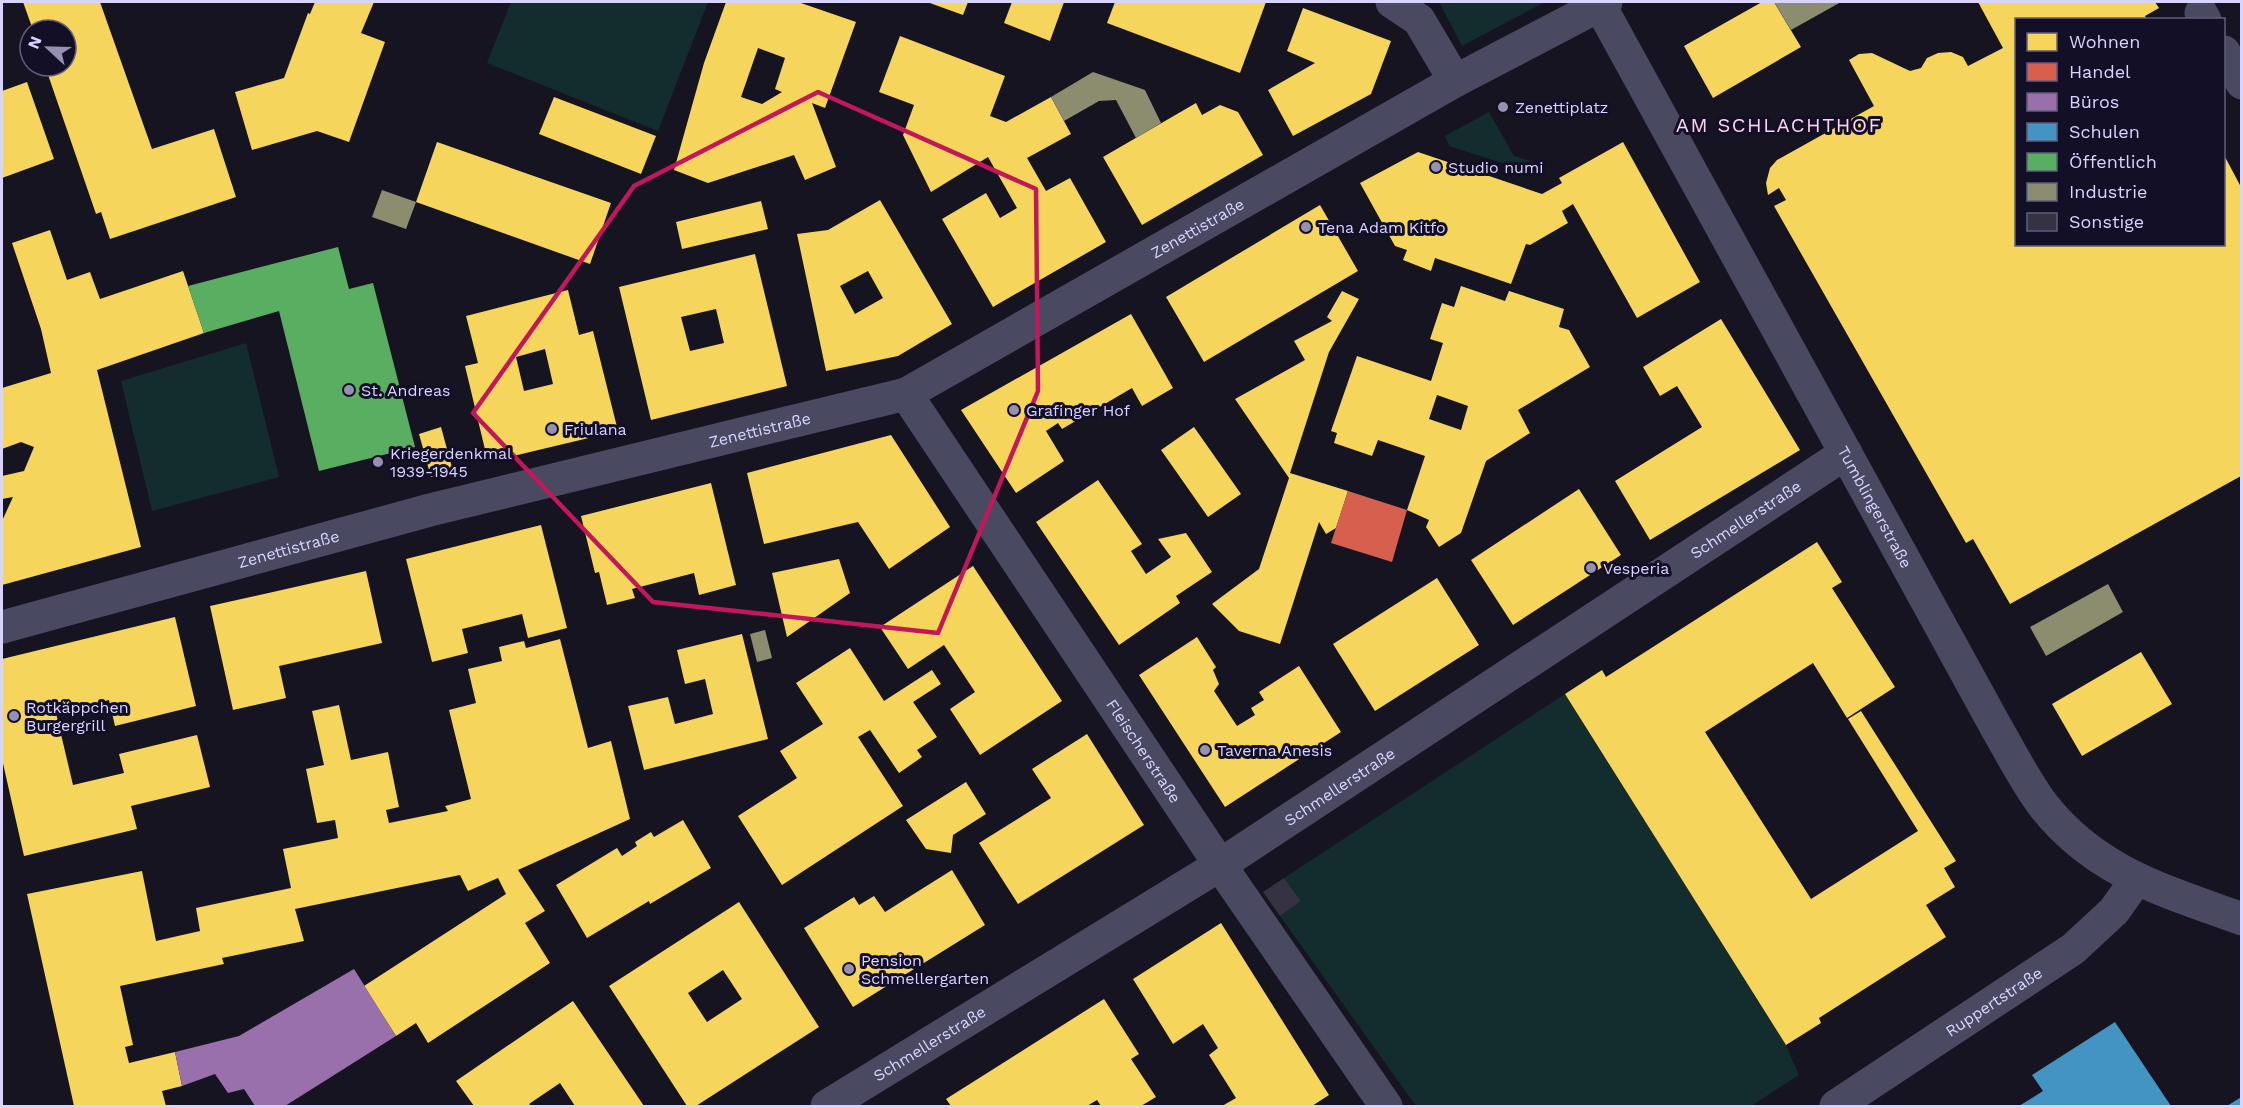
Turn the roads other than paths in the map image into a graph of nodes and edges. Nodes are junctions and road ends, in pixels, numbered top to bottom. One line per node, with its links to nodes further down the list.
1 (1392, 2): 4 (street)
2 (1601, 3): 4 (street); 7 (street, Tumblingerstraße)
3 (2225, 55): 5 (street)
4 (1455, 81): 6 (street, Zenettistraße)
5 (2241, 83)
6 (906, 394): 8 (street, Zenettistraße); 9 (street, Fleischerstraße)
7 (1846, 453): 9 (street, Schmellerstraße); 10 (street, Tumblingerstraße)
8 (2, 627)
9 (1220, 865): 12 (street, Schmellerstraße); 13 (street, Fleischerstraße)
10 (2136, 880): 11 (street, Tumblingerstraße); 14 (street, Ruppertstraße)
11 (2241, 920)
12 (827, 1107)
13 (1386, 1107)
14 (1836, 1107)

